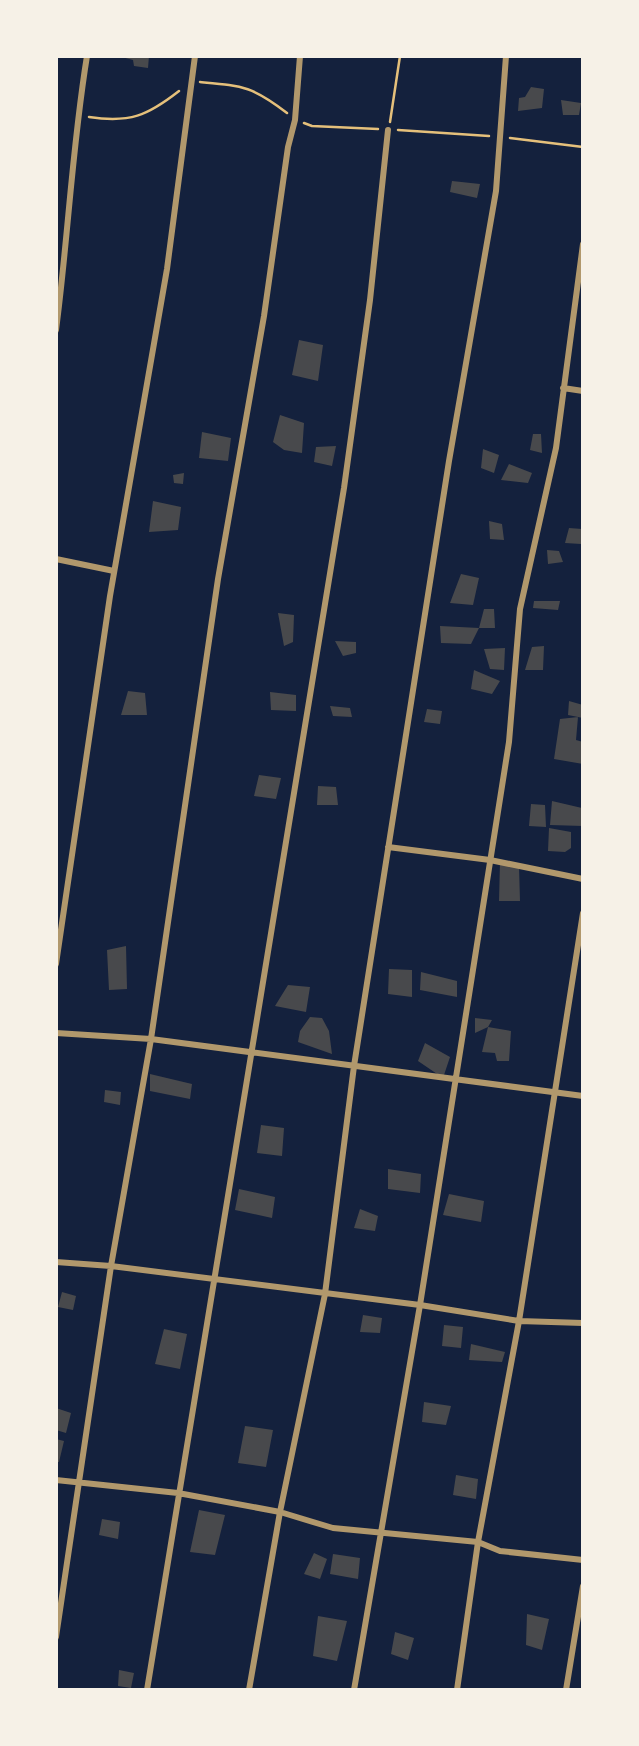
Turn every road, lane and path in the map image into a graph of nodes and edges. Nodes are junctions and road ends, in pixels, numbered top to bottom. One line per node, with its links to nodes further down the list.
1 (87, 56): 7 (street)
2 (195, 56): 6 (street)
3 (300, 56): 8 (street)
4 (400, 56): 9 (path)
5 (506, 56): 10 (street)
6 (192, 81): 7 (path); 8 (path); 17 (street)
7 (77, 115): 13 (street)
8 (295, 120): 9 (path); 24 (street)
9 (388, 130): 10 (path); 25 (street)
10 (500, 137): 11 (path); 18 (street)
11 (583, 147)
12 (583, 244): 14 (street)
13 (56, 330)
14 (563, 388): 15 (street); 19 (street)
15 (583, 391)
16 (56, 559): 17 (street)
17 (114, 570): 22 (street)
18 (388, 847): 19 (street); 26 (street)
19 (490, 860): 20 (street); 27 (street)
20 (583, 879)
21 (583, 913): 28 (street)
22 (56, 964)
23 (56, 1033): 24 (street)
24 (151, 1039): 25 (street); 31 (street)
25 (253, 1053): 26 (street); 32 (street)
26 (354, 1066): 27 (street); 33 (street)
27 (455, 1079): 28 (street); 34 (street)
28 (554, 1093): 29 (street); 35 (street)
29 (583, 1096)
30 (56, 1262): 31 (street)
31 (111, 1266): 32 (street); 38 (street)
32 (216, 1280): 33 (street); 39 (street)
33 (325, 1294): 34 (street); 40 (street)
34 (420, 1305): 35 (street); 41 (street)
35 (519, 1321): 36 (street); 42 (street)
36 (583, 1323)
37 (56, 1480): 38 (street)
38 (81, 1483): 39 (street); 45 (street)
39 (178, 1493): 40 (street); 46 (street)
40 (280, 1512): 41 (street); 47 (street)
41 (383, 1530): 42 (street); 48 (street)
42 (478, 1542): 43 (street); 49 (street)
43 (583, 1560)
44 (583, 1586): 50 (street)
45 (56, 1637)
46 (147, 1690)
47 (249, 1690)
48 (354, 1690)
49 (457, 1690)
50 (566, 1690)

